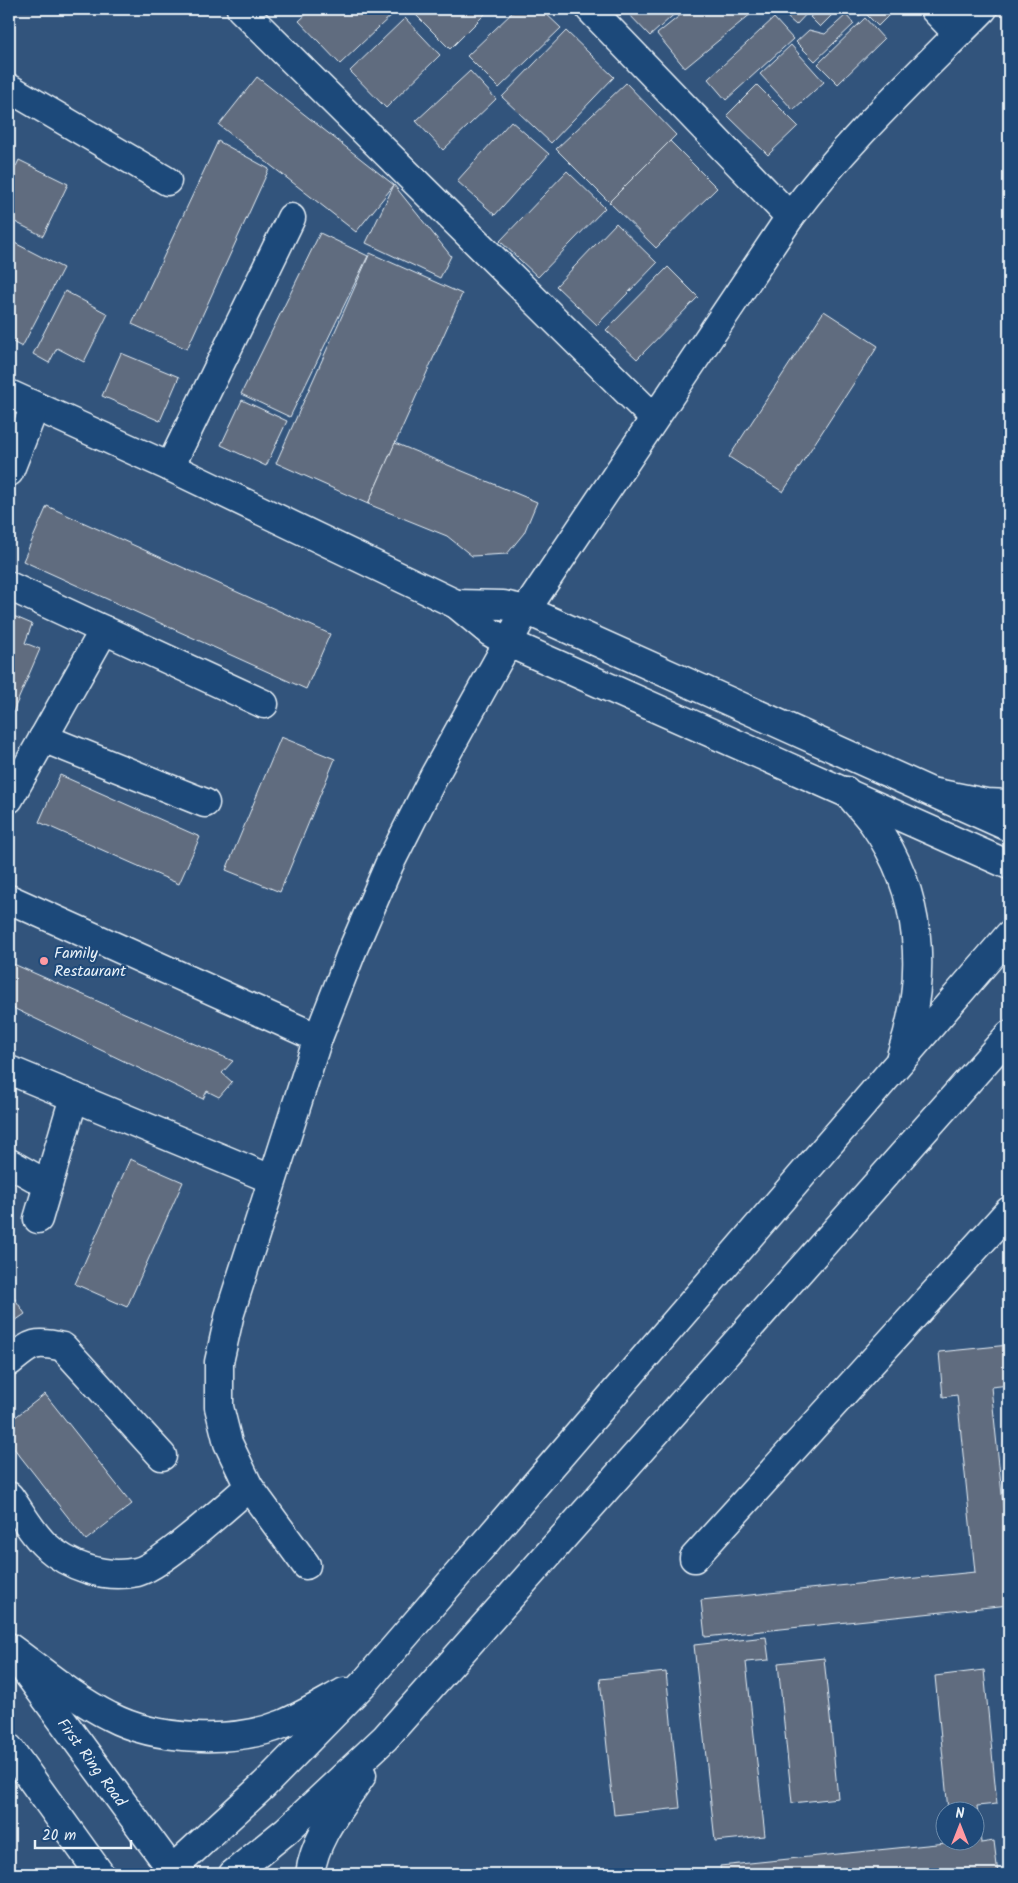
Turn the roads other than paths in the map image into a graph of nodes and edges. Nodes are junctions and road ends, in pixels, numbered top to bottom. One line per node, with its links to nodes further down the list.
1 (241, 9): 12 (street)
2 (590, 9): 8 (street)
3 (934, 9): 5 (street)
4 (983, 9): 5 (street)
5 (958, 34): 8 (street)
6 (9, 88): 7 (street)
7 (167, 182)
8 (790, 217): 12 (street)
9 (291, 218): 13 (street)
10 (9, 394): 11 (street)
11 (35, 406): 13 (street); 14 (street)
12 (654, 418): 17 (street)
13 (170, 467): 16 (street)
14 (9, 472)
15 (9, 586): 18 (street)
16 (456, 604): 17 (street); 19 (street)
17 (526, 610): 19 (street); 23 (street)
18 (104, 630): 20 (street); 21 (street)
19 (509, 642): 22 (street); 32 (street)
20 (264, 704)
21 (43, 738): 24 (street); 25 (street)
22 (846, 791): 28 (street); 33 (street)
23 (936, 793): 26 (street); 27 (street)
24 (9, 799)
25 (205, 803)
26 (1009, 804)
27 (1009, 827)
28 (1009, 865)
29 (9, 899): 32 (street)
30 (1009, 935): 33 (street)
31 (1009, 1035): 49 (street)
32 (318, 1038): 37 (street)
33 (898, 1066): 48 (street)
34 (9, 1070): 35 (street)
35 (74, 1097): 37 (street); 38 (street)
36 (9, 1163): 38 (street)
37 (271, 1179): 43 (street)
38 (48, 1185): 40 (street)
39 (1009, 1211): 45 (street)
40 (38, 1219)
41 (9, 1362): 42 (street)
42 (162, 1456)
43 (249, 1487): 44 (street); 46 (street)
44 (9, 1496)
45 (694, 1558)
46 (306, 1565)
47 (9, 1648): 48 (street); 51 (street, First Ring Road)
48 (365, 1682): 51 (street)
49 (385, 1738): 53 (street); 54 (street)
50 (9, 1748): 52 (street)
51 (172, 1873)
52 (100, 1874)
53 (233, 1874)
54 (310, 1874)

